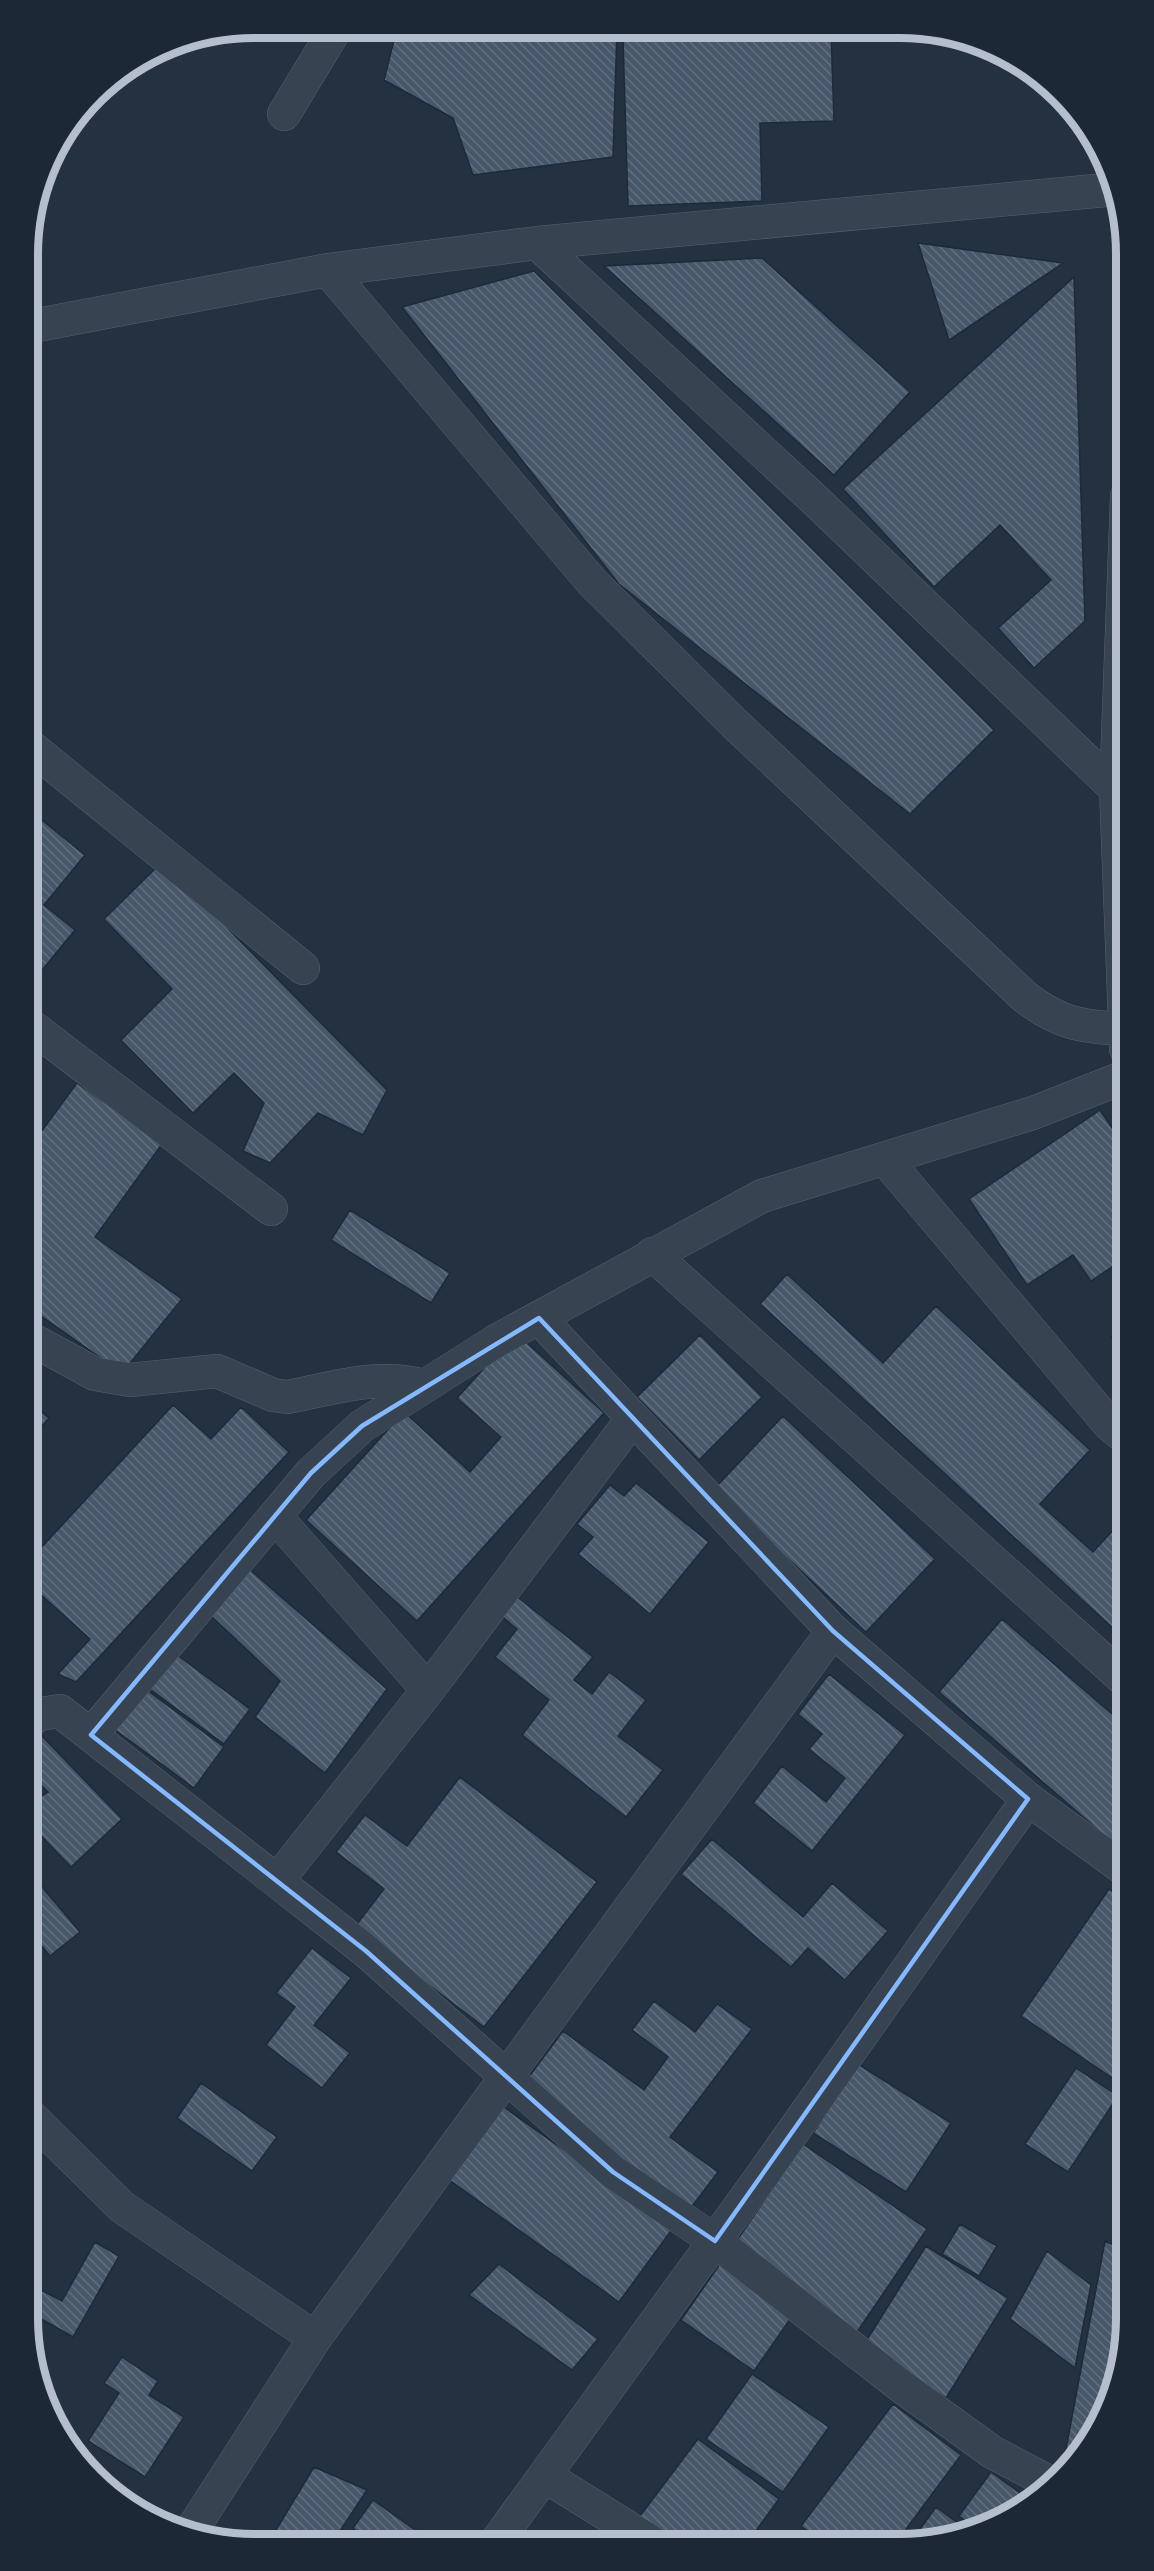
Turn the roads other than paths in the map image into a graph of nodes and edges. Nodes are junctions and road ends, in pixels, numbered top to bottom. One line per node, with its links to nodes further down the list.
1 (329, 38): 2 (street)
2 (284, 114)
3 (1107, 190): 4 (street)
4 (537, 243): 5 (street); 8 (street)
5 (328, 270): 6 (street); 10 (street)
6 (38, 325)
7 (38, 753): 9 (street)
8 (1116, 789)
9 (303, 968)
10 (1116, 1029)
11 (38, 1031): 14 (street)
12 (1116, 1080): 13 (street)
13 (885, 1159): 15 (street); 20 (street)
14 (271, 1209)
15 (652, 1254): 16 (street); 23 (street)
16 (539, 1318): 18 (street); 19 (street)
17 (38, 1343): 18 (street)
18 (425, 1386): 21 (street)
19 (633, 1418): 22 (street); 24 (street)
20 (1116, 1430)
21 (275, 1516): 24 (street); 26 (street)
22 (833, 1631): 27 (street); 30 (street)
23 (1116, 1672)
24 (428, 1690): 29 (street)
25 (38, 1715): 26 (street)
26 (92, 1735): 29 (street)
27 (1028, 1799): 28 (street); 32 (street)
28 (1116, 1864)
29 (277, 1881): 30 (street)
30 (505, 2077): 32 (street); 33 (street)
31 (38, 2124): 33 (street)
32 (715, 2241): 34 (street); 35 (street)
33 (315, 2338): 36 (street)
34 (545, 2476): 37 (street); 38 (street)
35 (1044, 2479)
36 (195, 2525)
37 (502, 2534)
38 (638, 2534)

